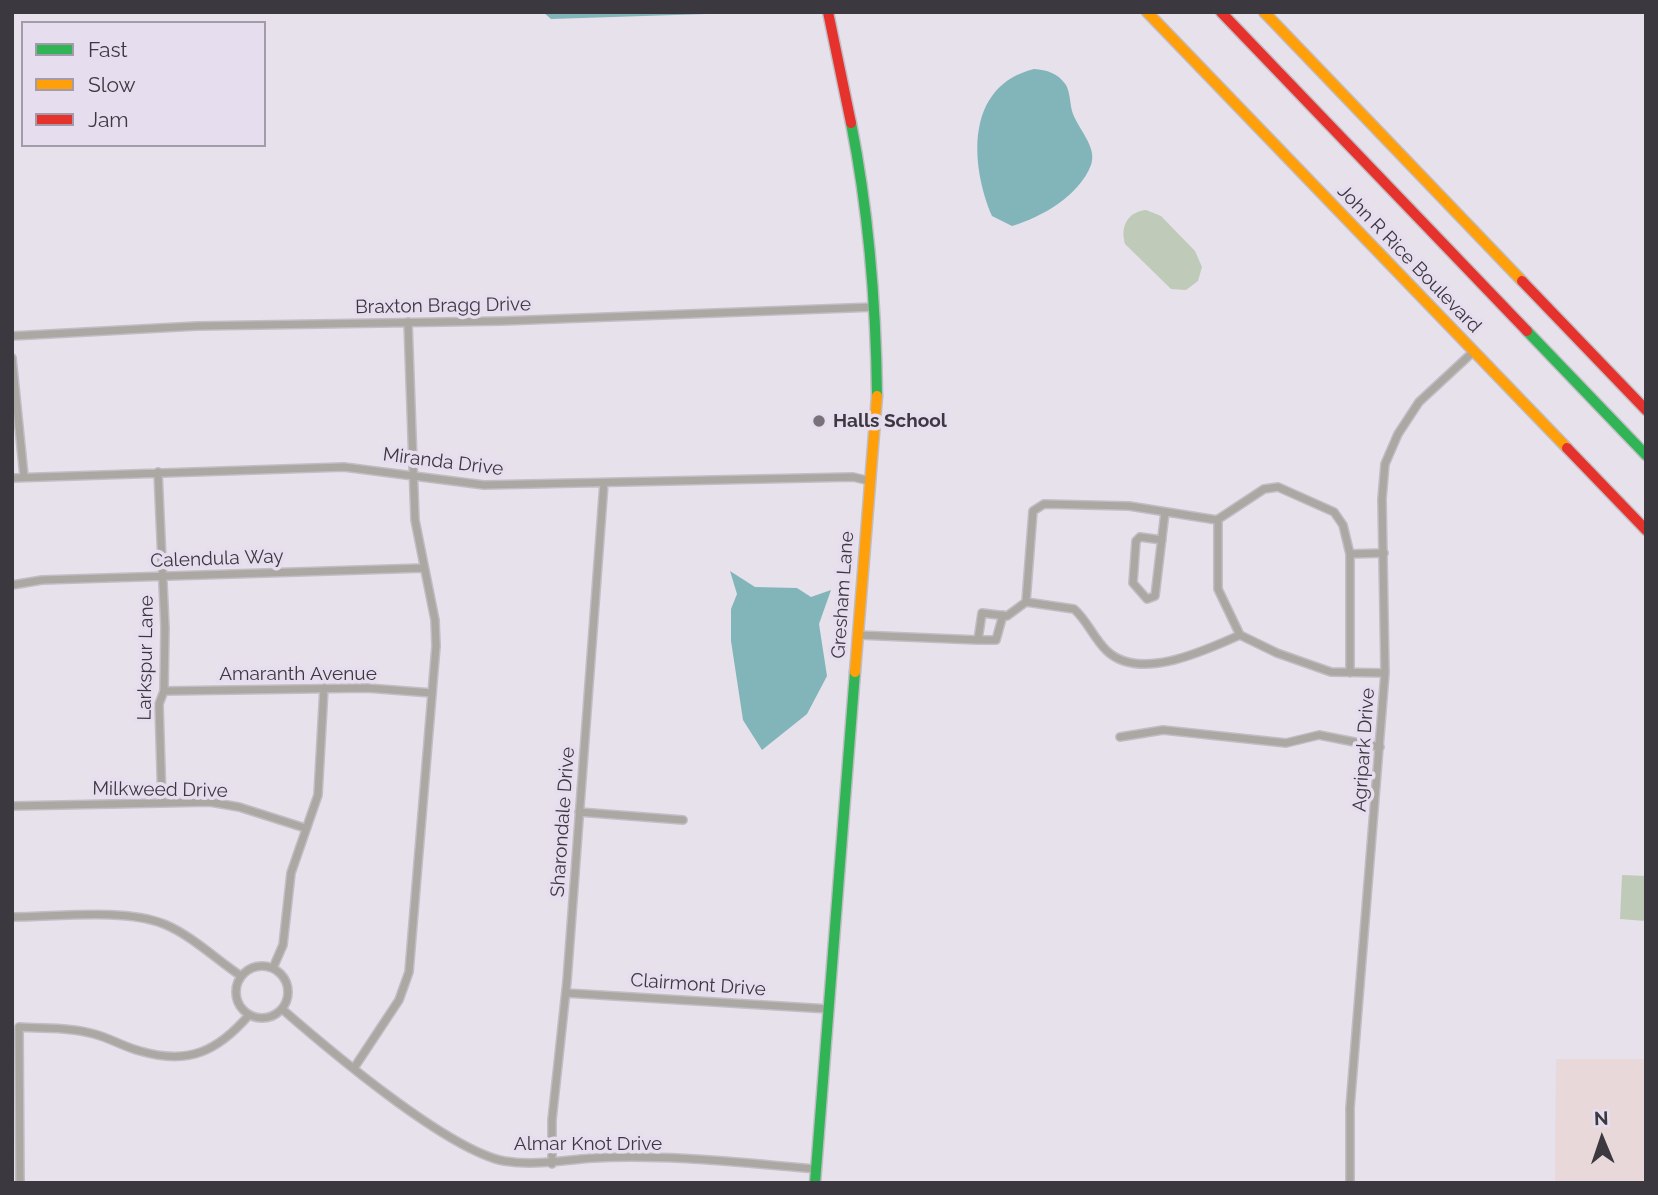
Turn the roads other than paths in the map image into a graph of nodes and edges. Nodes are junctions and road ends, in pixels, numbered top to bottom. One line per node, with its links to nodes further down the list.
1 (828, 12): 5 (main road, Gresham Lane)
2 (1147, 12): 8 (main road, John R Rice Boulevard)
3 (1221, 12): 11 (main road)
4 (1264, 12): 10 (main road)
5 (875, 307): 6 (street, Braxton Bragg Drive); 16 (main road, Gresham Lane)
6 (408, 322): 7 (street, Braxton Bragg Drive); 14 (street)
7 (12, 336)
8 (1473, 352): 20 (main road, John R Rice Boulevard); 22 (street, Agripark Drive)
9 (12, 358): 13 (street)
10 (1646, 410)
11 (1646, 455)
12 (158, 472): 13 (street, Miranda Drive); 14 (street, Miranda Drive); 25 (street, Larkspur Lane)
13 (23, 476): 15 (street, Miranda Drive)
14 (412, 476): 17 (street, Miranda Drive); 24 (street)
15 (12, 478)
16 (870, 481): 17 (street, Miranda Drive); 29 (main road, Gresham Lane)
17 (604, 482): 41 (street, Sharondale Drive)
18 (1165, 512): 19 (street); 21 (street); 27 (street)
19 (1218, 519): 23 (street); 30 (street)
20 (1646, 530)
21 (1161, 540): 21 (street)
22 (1384, 553): 23 (street); 33 (street, Agripark Drive)
23 (1350, 554): 32 (street)
24 (424, 568): 25 (street, Calendula Way); 36 (street)
25 (162, 576): 26 (street, Calendula Way); 35 (street, Larkspur Lane)
26 (12, 585)
27 (1026, 602): 28 (street); 30 (street)
28 (1003, 615): 31 (street); 31 (street)
29 (858, 635): 31 (street); 49 (main road, Gresham Lane)
30 (1240, 635): 32 (street)
31 (978, 640)
32 (1350, 673): 33 (street)
33 (1385, 673): 38 (street, Agripark Drive)
34 (324, 688): 35 (street, Amaranth Avenue); 36 (street, Amaranth Avenue); 43 (street)
35 (164, 691): 39 (street, Larkspur Lane)
36 (432, 693): 51 (street)
37 (1120, 737): 38 (street)
38 (1380, 747): 56 (street, Agripark Drive)
39 (162, 803): 40 (street, Milkweed Drive); 43 (street, Milkweed Drive)
40 (12, 806)
41 (579, 812): 42 (street); 47 (street, Sharondale Drive)
42 (683, 820)
43 (304, 828): 45 (street)
44 (12, 915): 46 (street)
45 (273, 968): 46 (street); 48 (street)
46 (241, 976): 50 (street)
47 (566, 993): 49 (street, Clairmont Drive); 52 (street, Sharondale Drive)
48 (282, 1009): 50 (street); 51 (street, Almar Knot Drive)
49 (828, 1009): 53 (main road, Gresham Lane)
50 (249, 1015): 54 (street)
51 (354, 1068): 52 (street, Almar Knot Drive)
52 (552, 1164): 53 (street, Almar Knot Drive)
53 (816, 1169): 55 (main road, Gresham Lane)
54 (20, 1183)
55 (815, 1183)
56 (1350, 1183)

